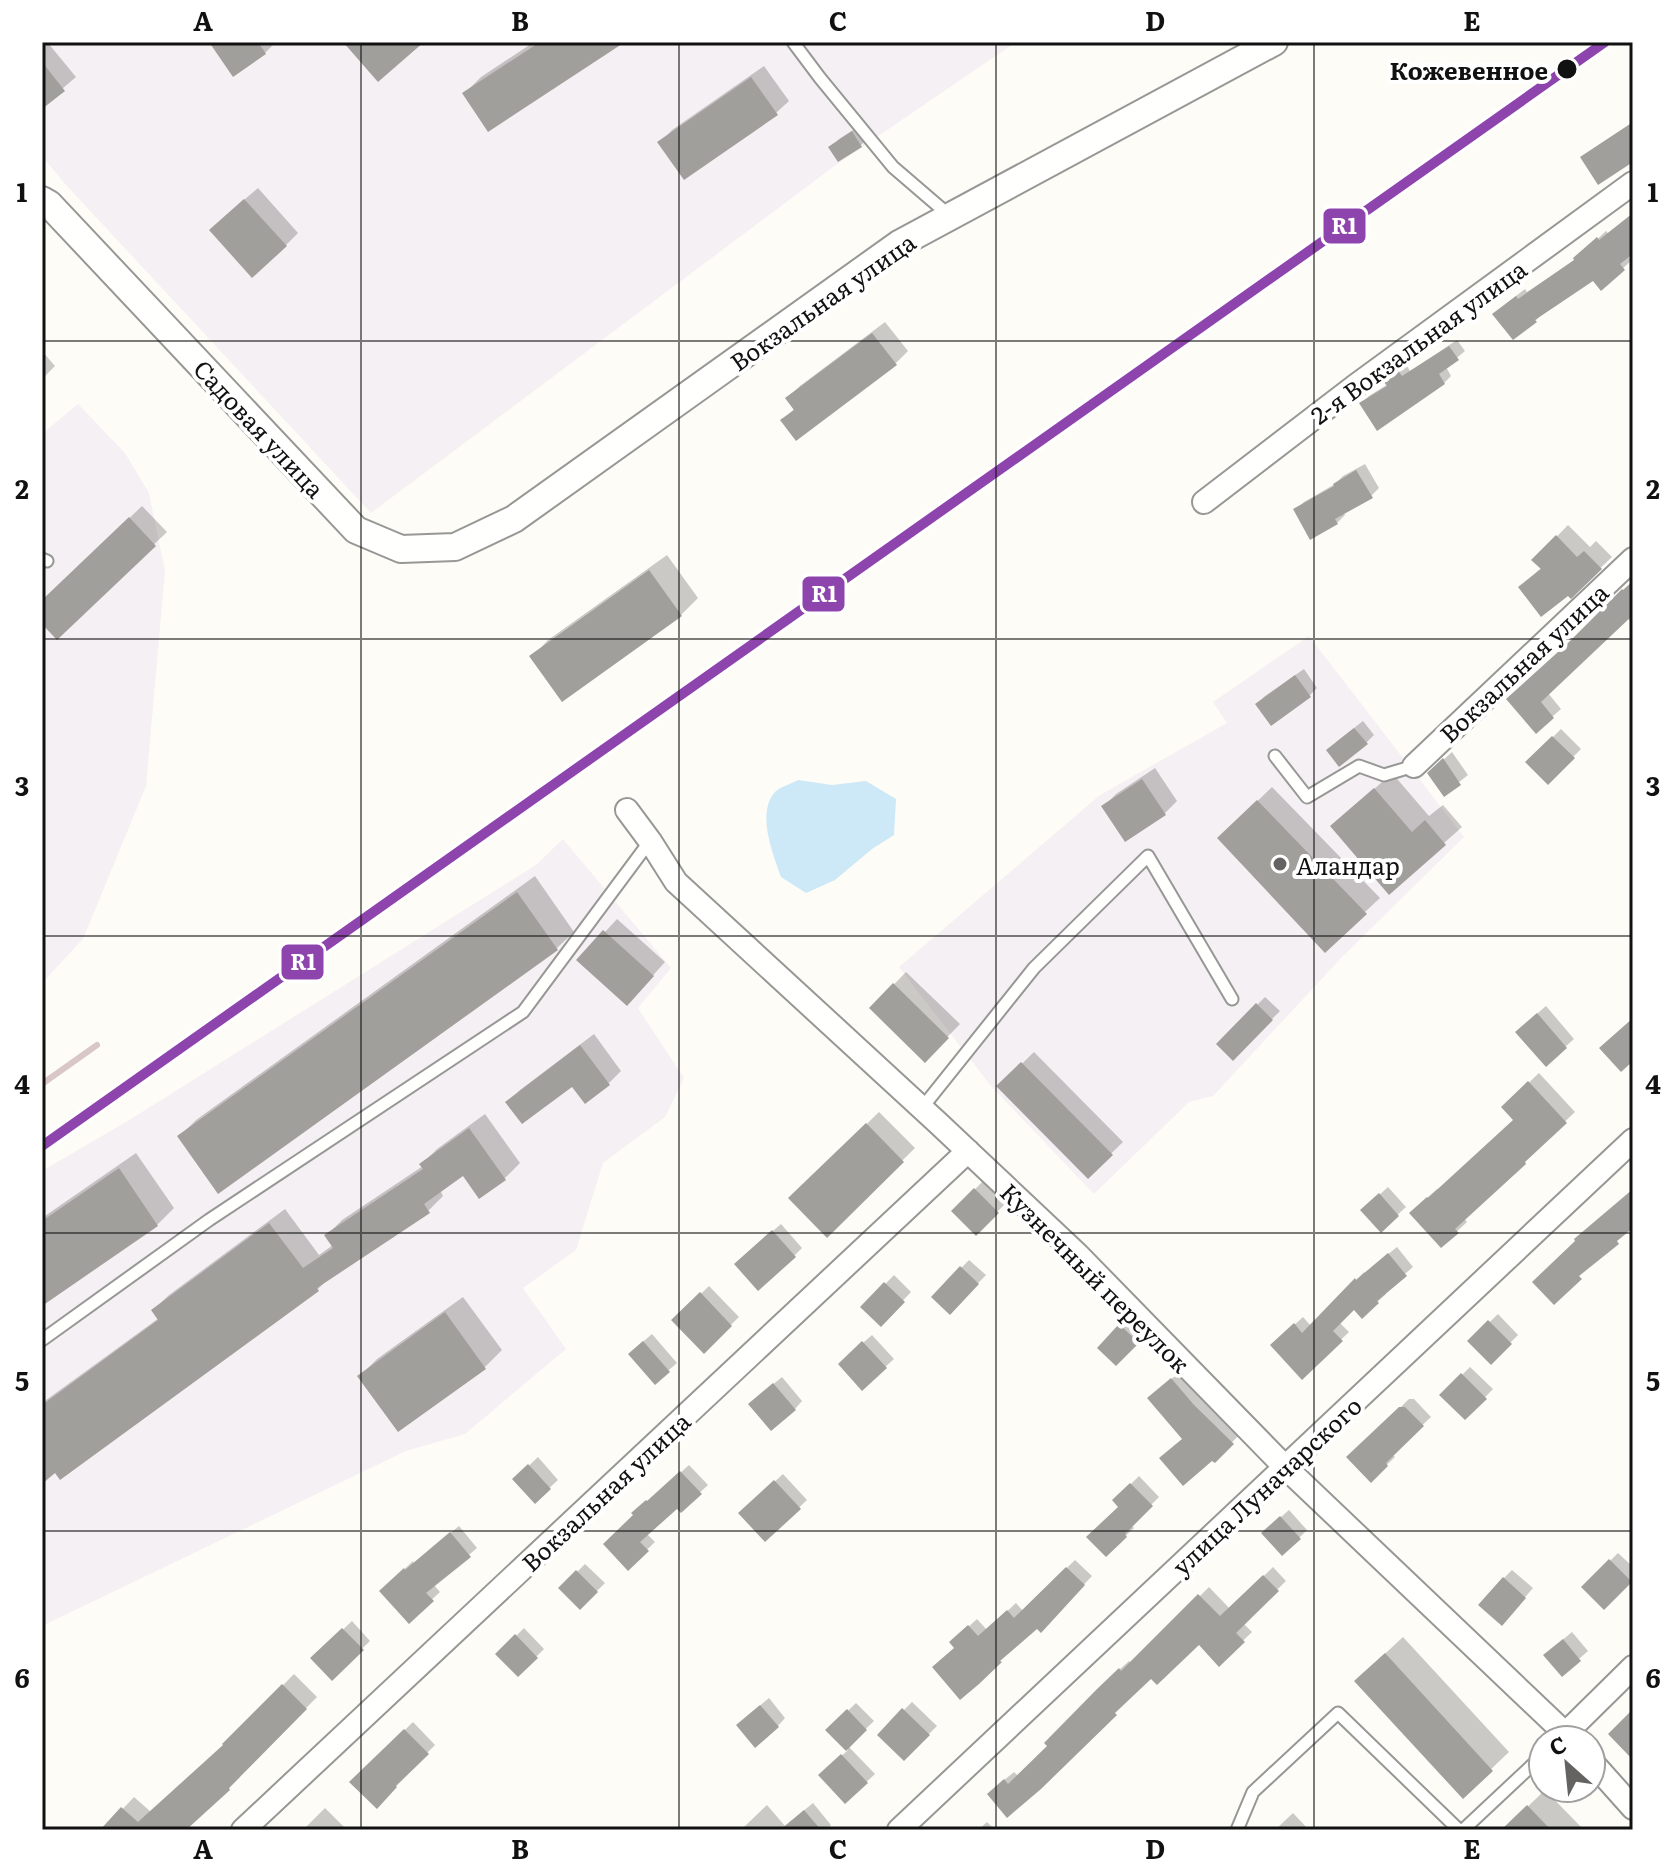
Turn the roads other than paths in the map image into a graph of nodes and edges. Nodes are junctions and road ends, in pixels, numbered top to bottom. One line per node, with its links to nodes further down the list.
1 (793, 42): 5 (lane)
2 (1274, 42): 5 (street, Вокзальная улица)
3 (1633, 183): 6 (street, 2-я Вокзальная улица)
4 (44, 200): 7 (street, Садовая улица)
5 (951, 216): 7 (street, Вокзальная улица)
6 (1204, 502)
7 (514, 519)
8 (1633, 559): 10 (street, Вокзальная улица)
9 (1275, 756): 10 (lane)
10 (1414, 766)
11 (627, 810): 12 (street, Кузнечный переулок)
12 (650, 841): 14 (street, Кузнечный переулок); 17 (lane)
13 (1232, 999): 14 (lane)
14 (922, 1108): 16 (street, Кузнечный переулок)
15 (1633, 1140): 18 (street, улица Луначарского)
16 (968, 1151): 18 (street, Кузнечный переулок); 25 (street, Вокзальная улица)
17 (42, 1340)
18 (1285, 1467): 20 (street, Кузнечный переулок); 26 (street, улица Луначарского)
19 (1633, 1667): 21 (street)
20 (1551, 1724)
21 (1578, 1724)
22 (1527, 1770): 28 (lane)
23 (1607, 1779): 24 (street)
24 (1633, 1808)
25 (243, 1830)
26 (899, 1830)
27 (1237, 1830): 28 (lane)
28 (1461, 1830)

